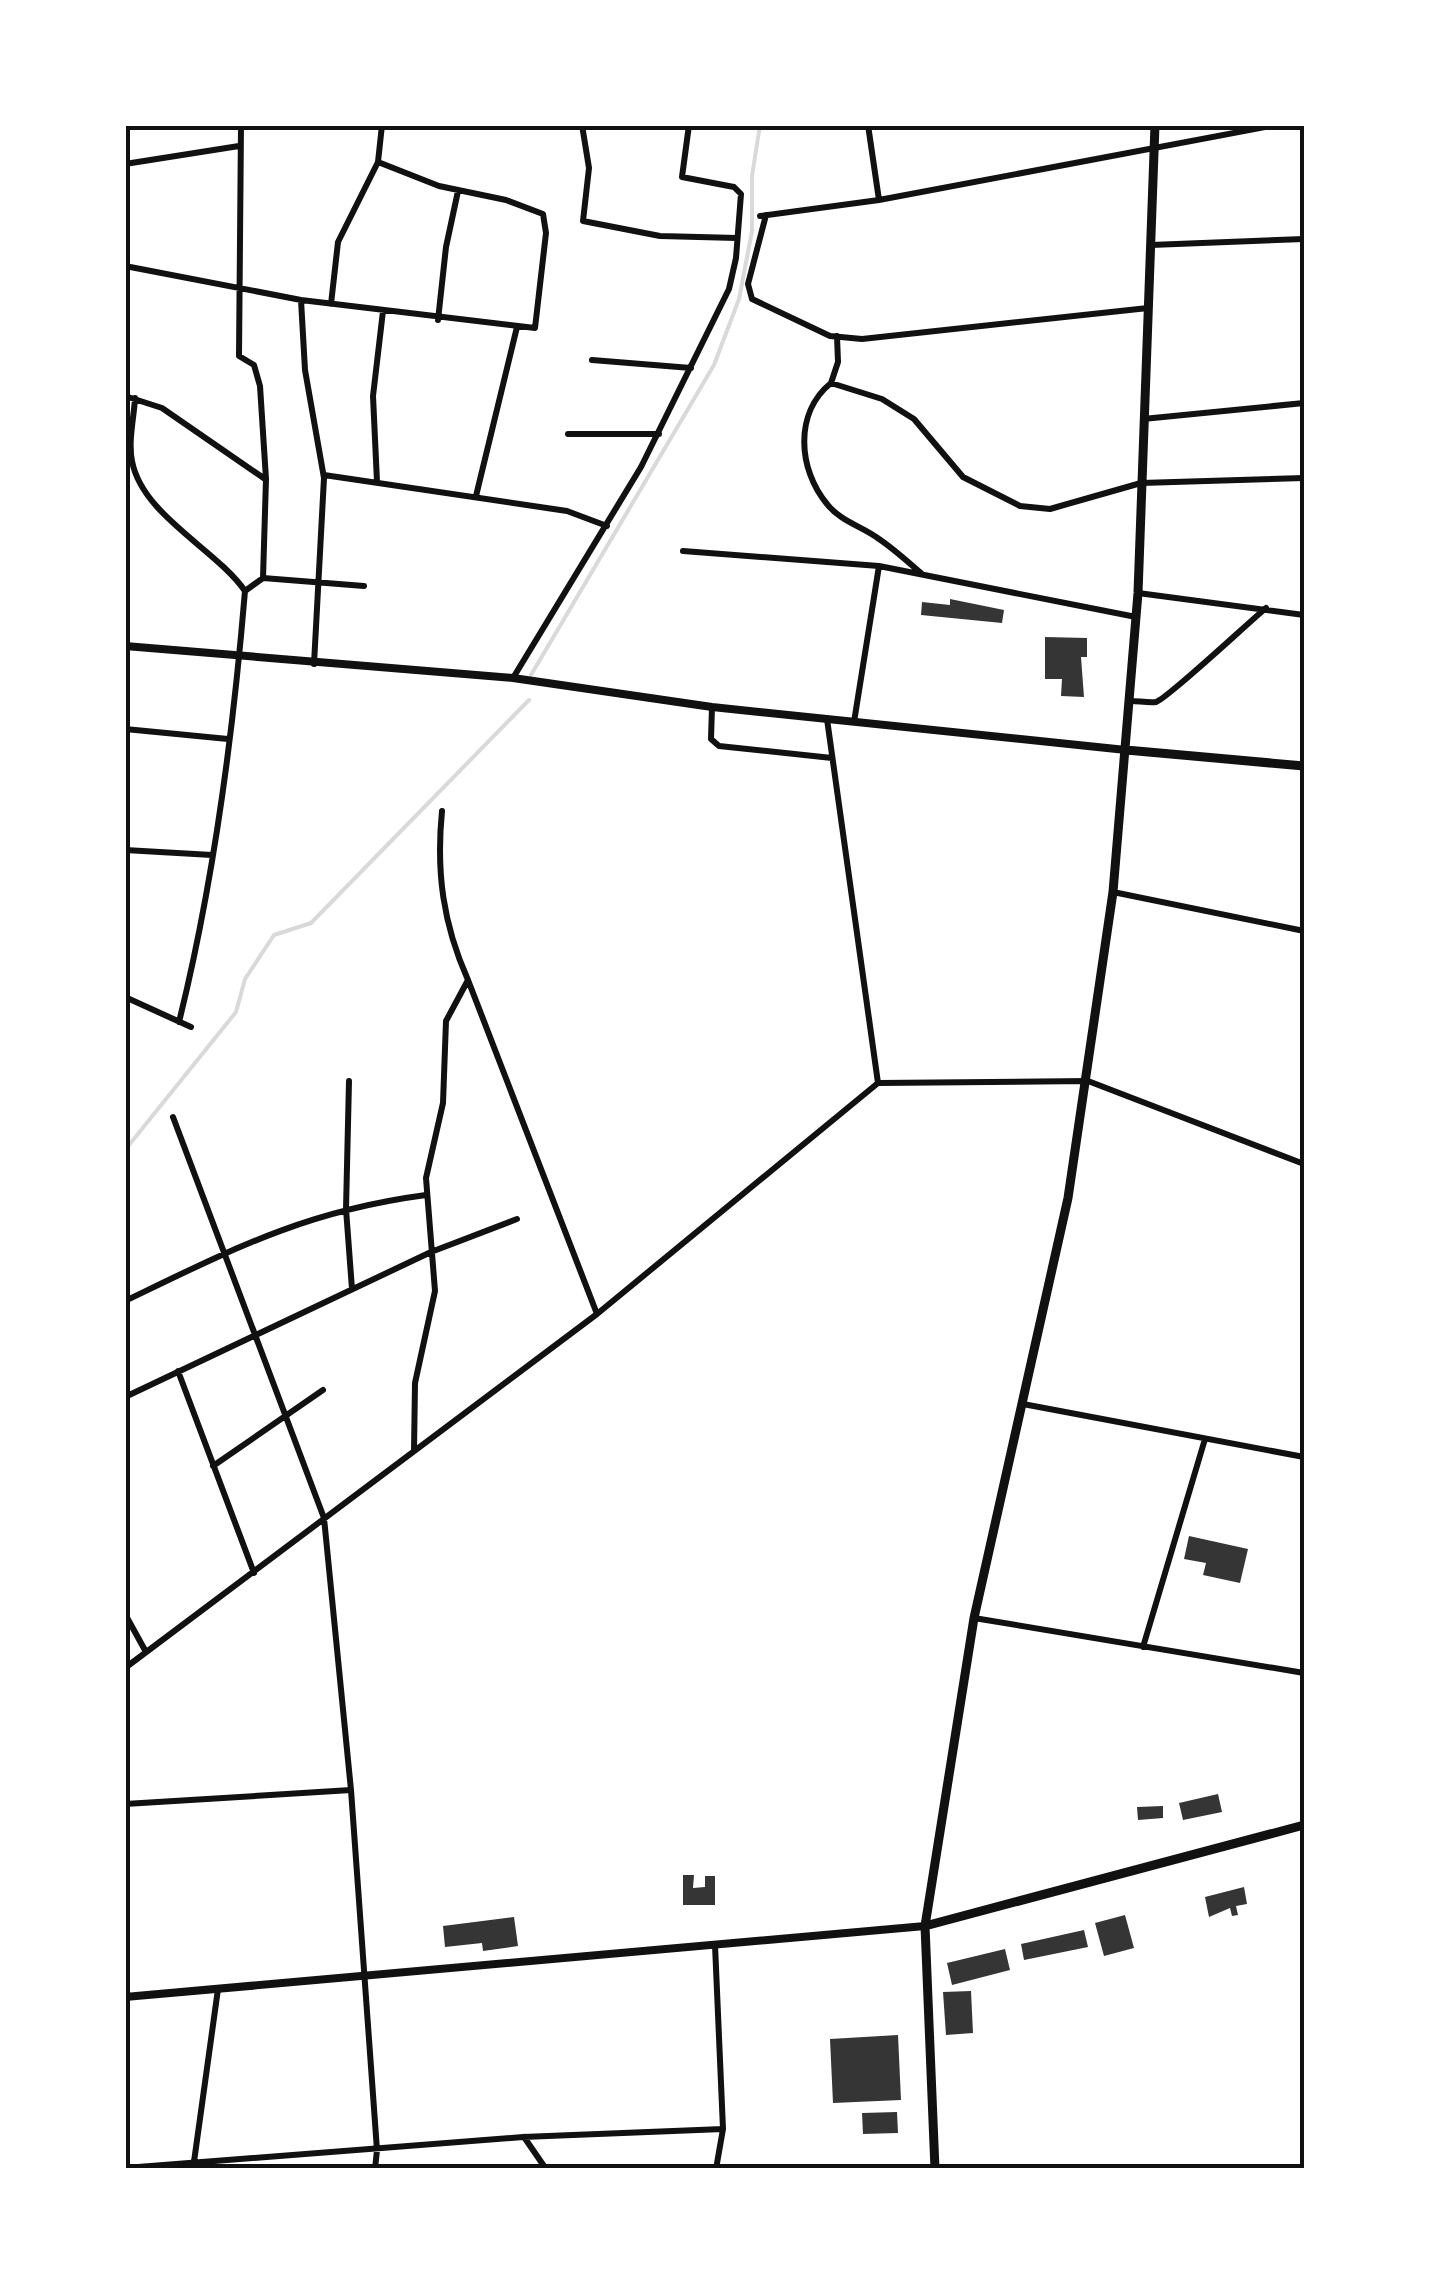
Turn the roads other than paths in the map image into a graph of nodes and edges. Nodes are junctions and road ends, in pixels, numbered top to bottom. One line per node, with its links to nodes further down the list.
1 (241, 125): 8 (street)
2 (382, 125): 10 (street)
3 (582, 125): 14 (street)
4 (688, 125): 14 (street)
5 (868, 125): 13 (street)
6 (1155, 125): 9 (main road)
7 (1276, 125): 9 (street)
8 (239, 146): 11 (street); 18 (street)
9 (1154, 152): 13 (street); 16 (main road)
10 (378, 162): 12 (street); 20 (street)
11 (125, 164)
12 (458, 191): 23 (street); 24 (street)
13 (879, 200): 25 (street)
14 (737, 238): 27 (street)
15 (1304, 239): 16 (street)
16 (1151, 245): 21 (main road)
17 (125, 266): 18 (street)
18 (242, 289): 19 (street); 38 (street)
19 (301, 300): 20 (street); 36 (street)
20 (331, 304): 22 (street)
21 (1148, 308): 25 (street); 32 (main road)
22 (383, 311): 23 (street); 39 (street)
23 (438, 320): 24 (street)
24 (517, 327): 41 (street)
25 (837, 336): 28 (street)
26 (592, 360): 27 (street)
27 (691, 368): 34 (street)
28 (831, 383): 40 (street); 45 (street)
29 (125, 396): 30 (street)
30 (135, 398): 35 (street); 38 (street)
31 (1304, 404): 32 (street)
32 (1143, 419): 40 (main road)
33 (568, 434): 34 (street)
34 (658, 434): 42 (street)
35 (128, 455): 49 (street)
36 (324, 475): 39 (street); 47 (street)
37 (1304, 478): 40 (street)
38 (266, 479): 46 (street)
39 (377, 482): 41 (street)
40 (1141, 484): 50 (main road)
41 (476, 496): 42 (street)
42 (607, 526): 57 (street)
43 (684, 550): 44 (street)
44 (879, 566): 45 (street); 61 (street)
45 (923, 575): 53 (street)
46 (263, 578): 47 (street); 49 (street)
47 (317, 580): 48 (street); 56 (street)
48 (364, 586)
49 (245, 591): 55 (street)
50 (1138, 592): 51 (street); 53 (main road)
51 (1266, 608): 52 (street); 58 (street)
52 (1304, 615)
53 (1136, 616): 58 (main road)
54 (125, 646): 55 (street)
55 (241, 656): 56 (street); 63 (street)
56 (314, 665): 57 (street)
57 (513, 678): 59 (street)
58 (1131, 700): 64 (main road)
59 (712, 707): 60 (street); 65 (street)
60 (827, 719): 61 (street); 65 (street)
61 (854, 722): 64 (street)
62 (125, 729): 63 (street)
63 (228, 738): 69 (street)
64 (1126, 750): 66 (main road); 70 (main road)
65 (832, 758): 78 (street)
66 (1304, 766)
67 (442, 811): 72 (street)
68 (125, 850): 69 (street)
69 (212, 855): 74 (street)
70 (1113, 892): 71 (street); 77 (main road)
71 (1304, 931)
72 (468, 980): 81 (street); 88 (street)
73 (125, 997): 74 (street)
74 (179, 1022): 75 (street)
75 (191, 1027)
76 (349, 1081): 82 (street)
77 (1088, 1081): 78 (street); 80 (street); 93 (main road)
78 (878, 1083): 88 (street)
79 (174, 1117): 84 (street)
80 (1304, 1164)
81 (426, 1196): 82 (street); 85 (street)
82 (346, 1209): 84 (street); 86 (street)
83 (517, 1219): 85 (street)
84 (226, 1252): 87 (street); 89 (street)
85 (431, 1252): 86 (street); 96 (street)
86 (352, 1289): 89 (street)
87 (125, 1301)
88 (597, 1314): 96 (street)
89 (256, 1334): 90 (street); 94 (street)
90 (178, 1372): 92 (street); 98 (street)
91 (323, 1390): 94 (street)
92 (125, 1397)
93 (1023, 1404): 95 (street); 102 (main road)
94 (286, 1416): 98 (street); 99 (street)
95 (1205, 1439): 97 (street); 103 (street)
96 (414, 1452): 99 (street)
97 (1304, 1456)
98 (213, 1466): 100 (street)
99 (324, 1518): 100 (street); 107 (street)
100 (254, 1573): 104 (street)
101 (125, 1614): 104 (street)
102 (974, 1618): 103 (street); 110 (main road)
103 (1142, 1647): 106 (street)
104 (146, 1652): 105 (street)
105 (125, 1668)
106 (1304, 1673)
107 (351, 1790): 108 (street); 112 (street)
108 (125, 1804)
109 (1304, 1825): 110 (main road)
110 (925, 1926): 111 (street); 123 (main road)
111 (715, 1945): 112 (street); 115 (street)
112 (364, 1977): 113 (street); 117 (street)
113 (218, 1989): 114 (street); 118 (street)
114 (125, 1997)
115 (723, 2128): 116 (street); 122 (street)
116 (524, 2137): 117 (street); 121 (street)
117 (378, 2150): 118 (street); 120 (street)
118 (194, 2165): 119 (street)
119 (125, 2168)
120 (375, 2169)
121 (546, 2169)
122 (716, 2169)
123 (935, 2169)

